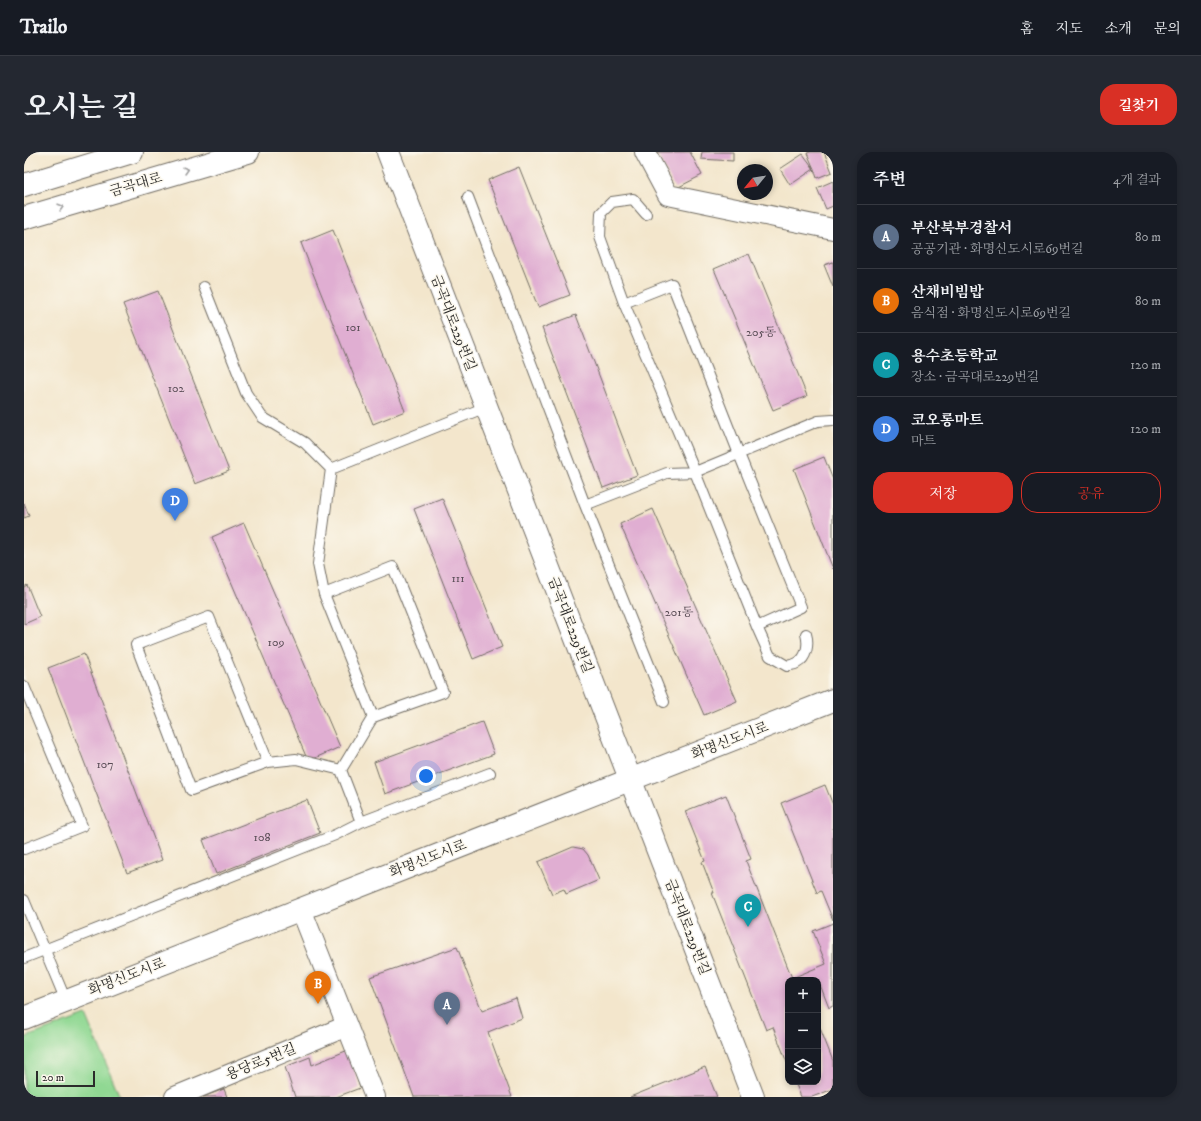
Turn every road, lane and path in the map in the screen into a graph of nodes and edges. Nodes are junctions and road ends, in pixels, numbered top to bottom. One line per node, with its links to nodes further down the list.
1 (132, 152): 5 (main road)
2 (248, 152): 8 (main road, 금곡대로, one-way to 2)
3 (388, 152): 12 (main road, 금곡대로229번길)
4 (644, 152): 9 (street)
5 (24, 185)
6 (468, 197): 17 (lane)
7 (646, 214): 11 (lane)
8 (24, 218)
9 (833, 229)
10 (204, 287): 15 (lane)
11 (624, 303): 14 (lane); 16 (lane)
12 (486, 407): 15 (lane); 28 (main road, 금곡대로229번길)
13 (833, 420): 14 (lane)
14 (739, 454): 16 (lane); 19 (lane)
15 (331, 469): 18 (lane)
16 (695, 472): 17 (lane); 19 (lane)
17 (585, 505): 23 (lane)
18 (324, 594): 24 (lane); 24 (lane)
19 (757, 627): 20 (lane)
20 (806, 634)
21 (24, 686): 30 (lane)
22 (833, 700): 28 (main road, 화명신도시로)
23 (664, 702)
24 (373, 717): 26 (lane)
25 (268, 762): 25 (lane); 26 (lane)
26 (341, 770): 29 (lane)
27 (490, 773): 29 (lane)
28 (630, 780): 32 (main road, 화명신도시로); 40 (main road, 금곡대로229번길)
29 (361, 822): 33 (lane)
30 (24, 849)
31 (24, 900): 33 (lane)
32 (301, 909): 35 (main road, 화명신도시로); 37 (street)
33 (44, 950): 34 (lane); 35 (lane)
34 (24, 958)
35 (66, 1001): 36 (main road, 화명신도시로)
36 (24, 1018)
37 (347, 1026): 38 (street, 용당로5번길); 39 (street)
38 (175, 1097)
39 (375, 1097)
40 (753, 1097)

